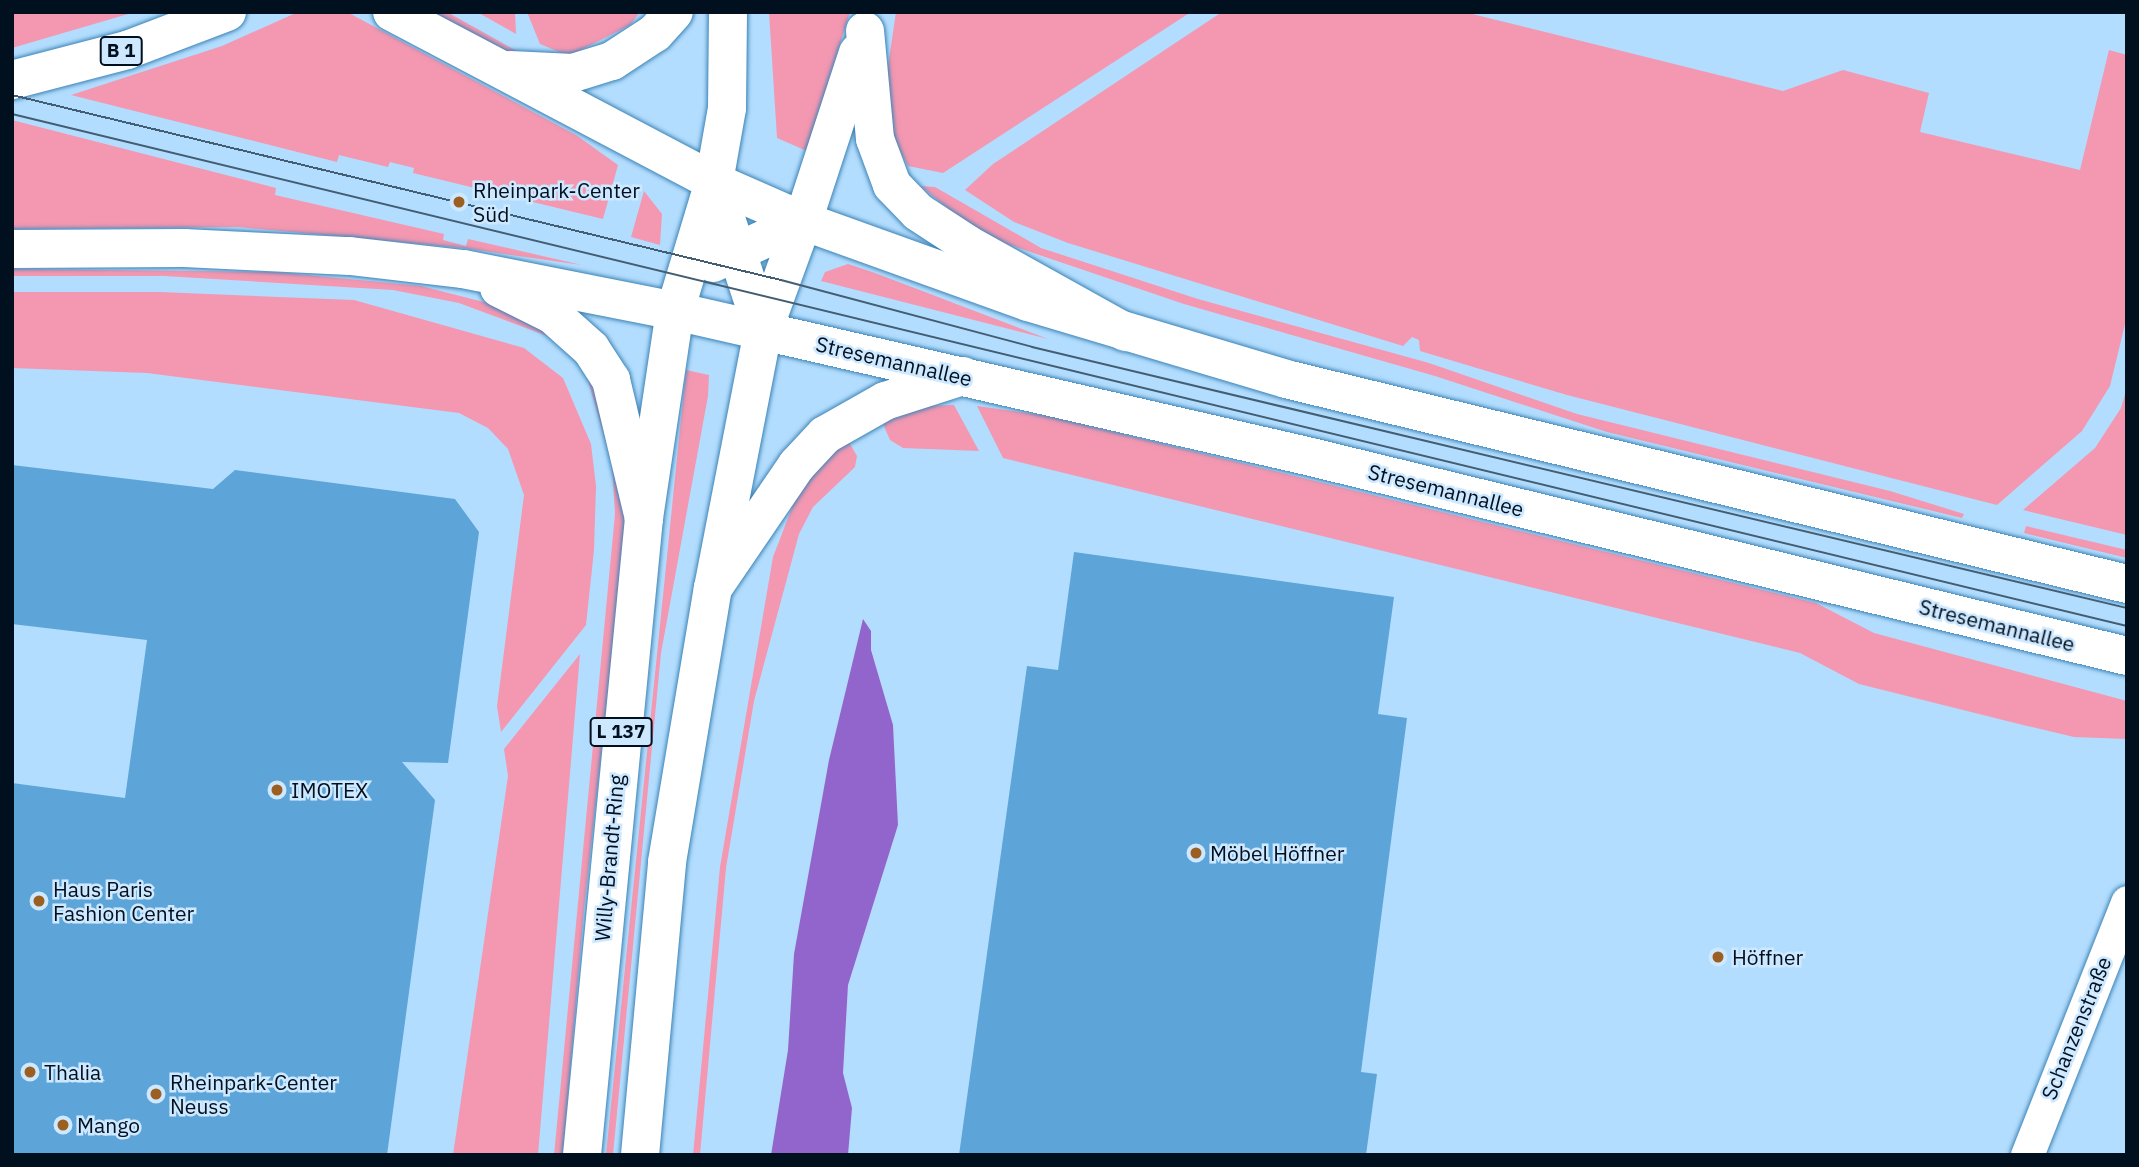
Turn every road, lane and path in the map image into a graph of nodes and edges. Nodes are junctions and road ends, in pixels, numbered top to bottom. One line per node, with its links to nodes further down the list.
1 (227, 12): 7 (main road, B 1)
2 (392, 12): 6 (main road)
3 (674, 12): 6 (main road)
4 (728, 12): 8 (main road)
5 (868, 22): 9 (main road); 15 (main road)
6 (496, 70): 8 (main road)
7 (12, 80)
8 (714, 182): 9 (main road); 11 (main road); 13 (main road, L 137)
9 (803, 221): 11 (main road); 14 (main road); 15 (main road)
10 (12, 249): 12 (main road, Stresemannallee)
11 (736, 252): 13 (main road); 14 (main road)
12 (463, 269): 13 (main road, Stresemannallee); 17 (main road)
13 (680, 294): 14 (main road, Stresemannallee); 17 (main road, Willy-Brandt-Ring / L 137)
14 (763, 331): 16 (main road, Stresemannallee); 19 (main road)
15 (1125, 332): 18 (main road)
16 (964, 376): 19 (main road); 20 (main road, Stresemannallee)
17 (644, 518): 22 (main road, Willy-Brandt-Ring / L 137)
18 (2127, 584)
19 (713, 588): 23 (main road)
20 (2121, 660)
21 (2127, 902): 24 (street, Schanzenstraße)
22 (582, 1155)
23 (640, 1155)
24 (2027, 1155)

